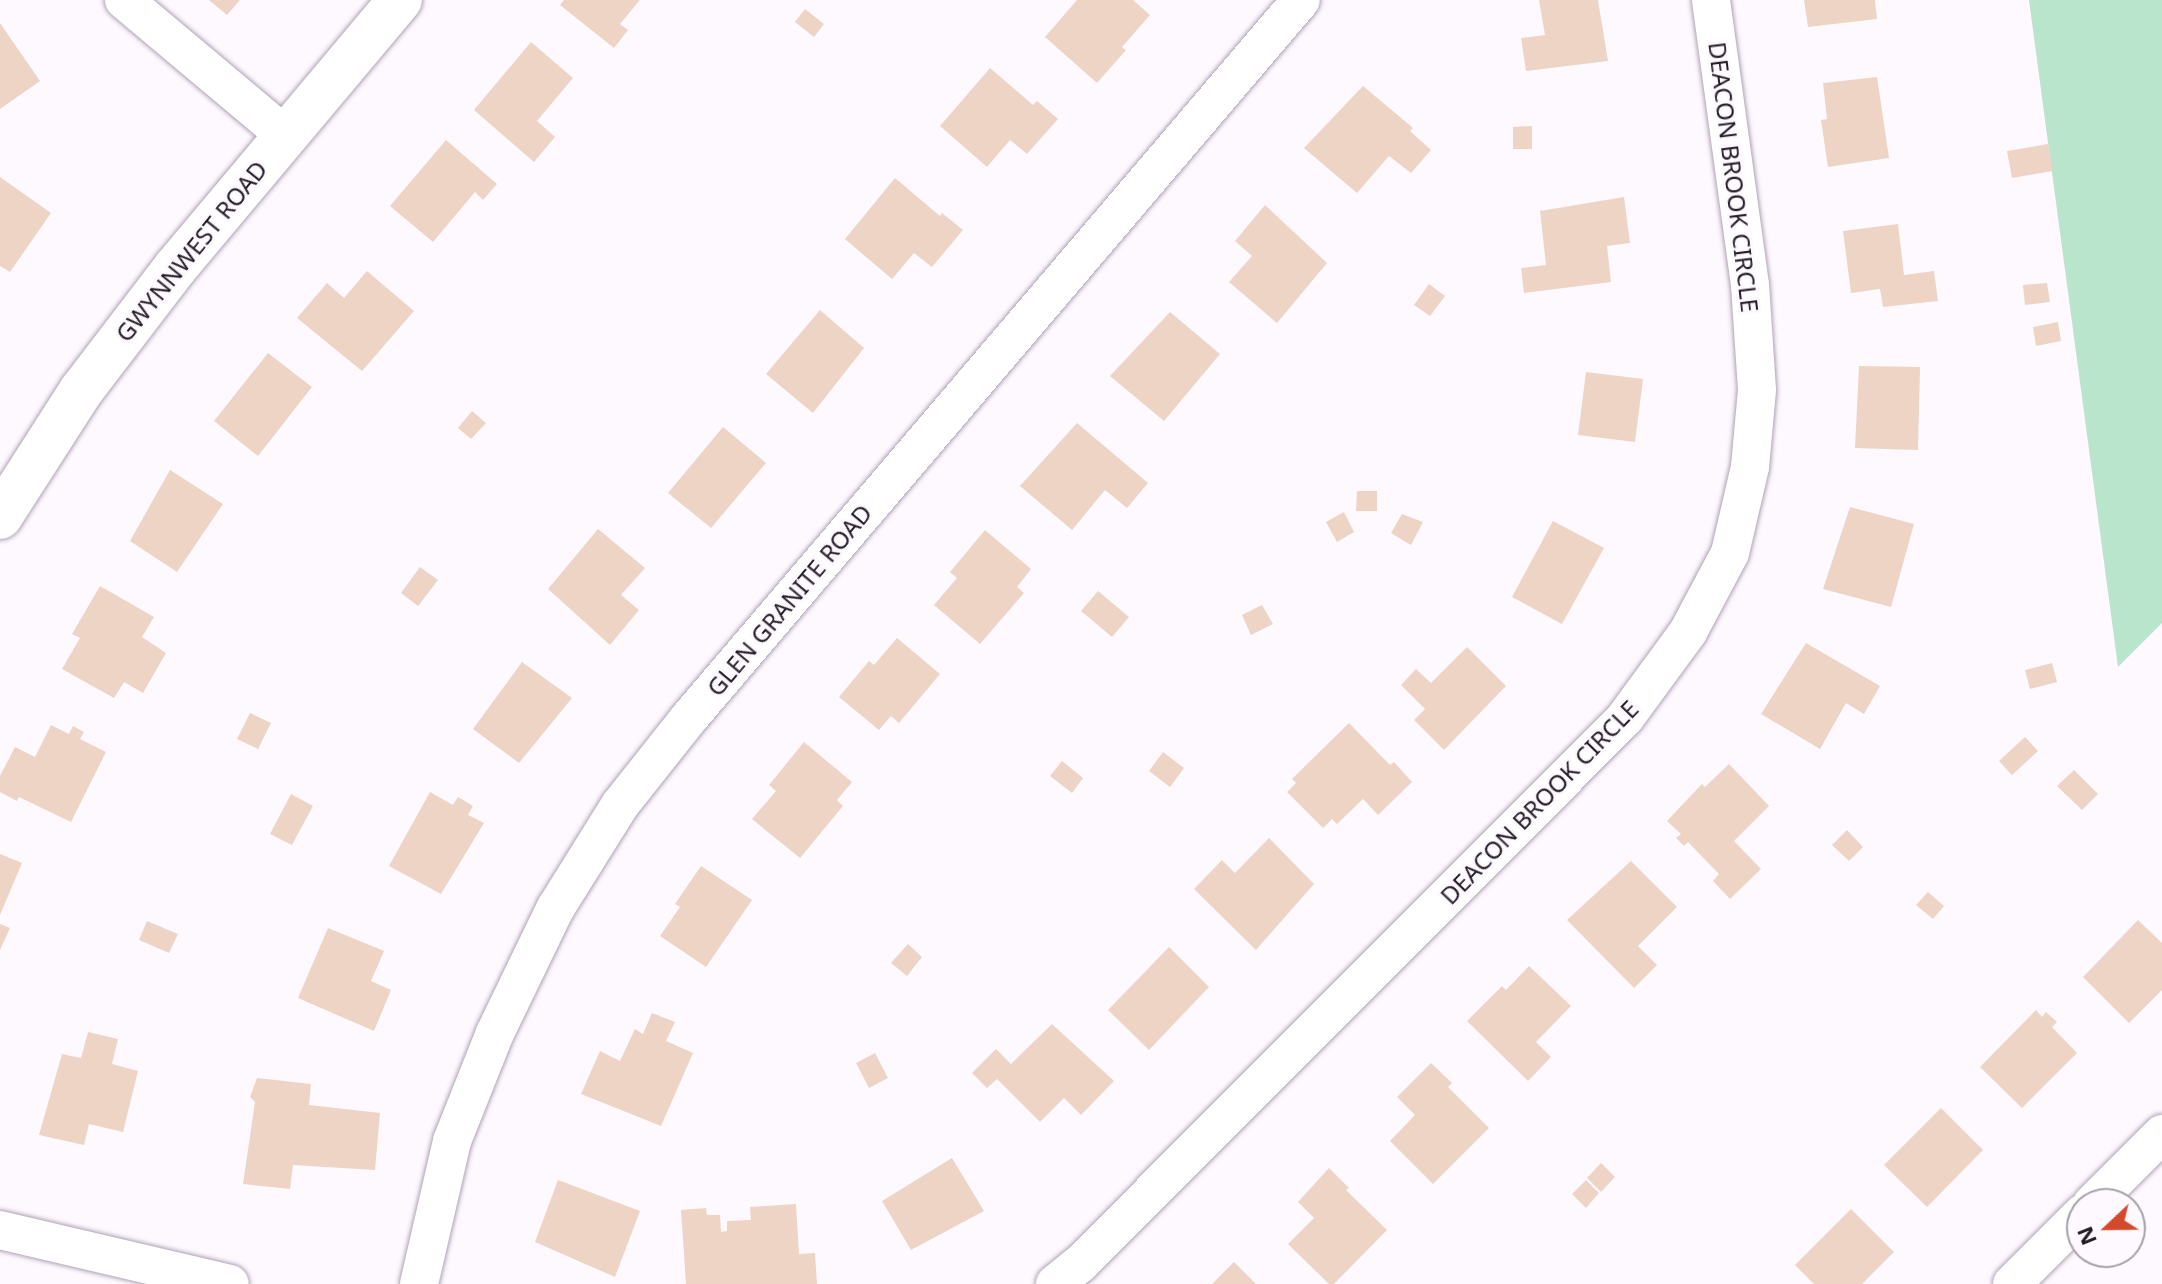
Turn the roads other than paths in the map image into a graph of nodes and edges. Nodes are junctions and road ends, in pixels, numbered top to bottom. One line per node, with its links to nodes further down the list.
1 (124, 0): 5 (street)
2 (400, 0): 5 (street, GWYNNWEST ROAD)
3 (1301, 0): 12 (street, GLEN GRANITE ROAD)
4 (1711, 0): 13 (street, DEACON BROOK CIRCLE)
5 (285, 135): 6 (street, GWYNNWEST ROAD)
6 (0, 517)
7 (2162, 1134): 8 (street)
8 (2108, 1188)
9 (0, 1230): 11 (street)
10 (2066, 1230): 14 (street)
11 (230, 1284)
12 (419, 1284)
13 (1055, 1284)
14 (2012, 1284)

